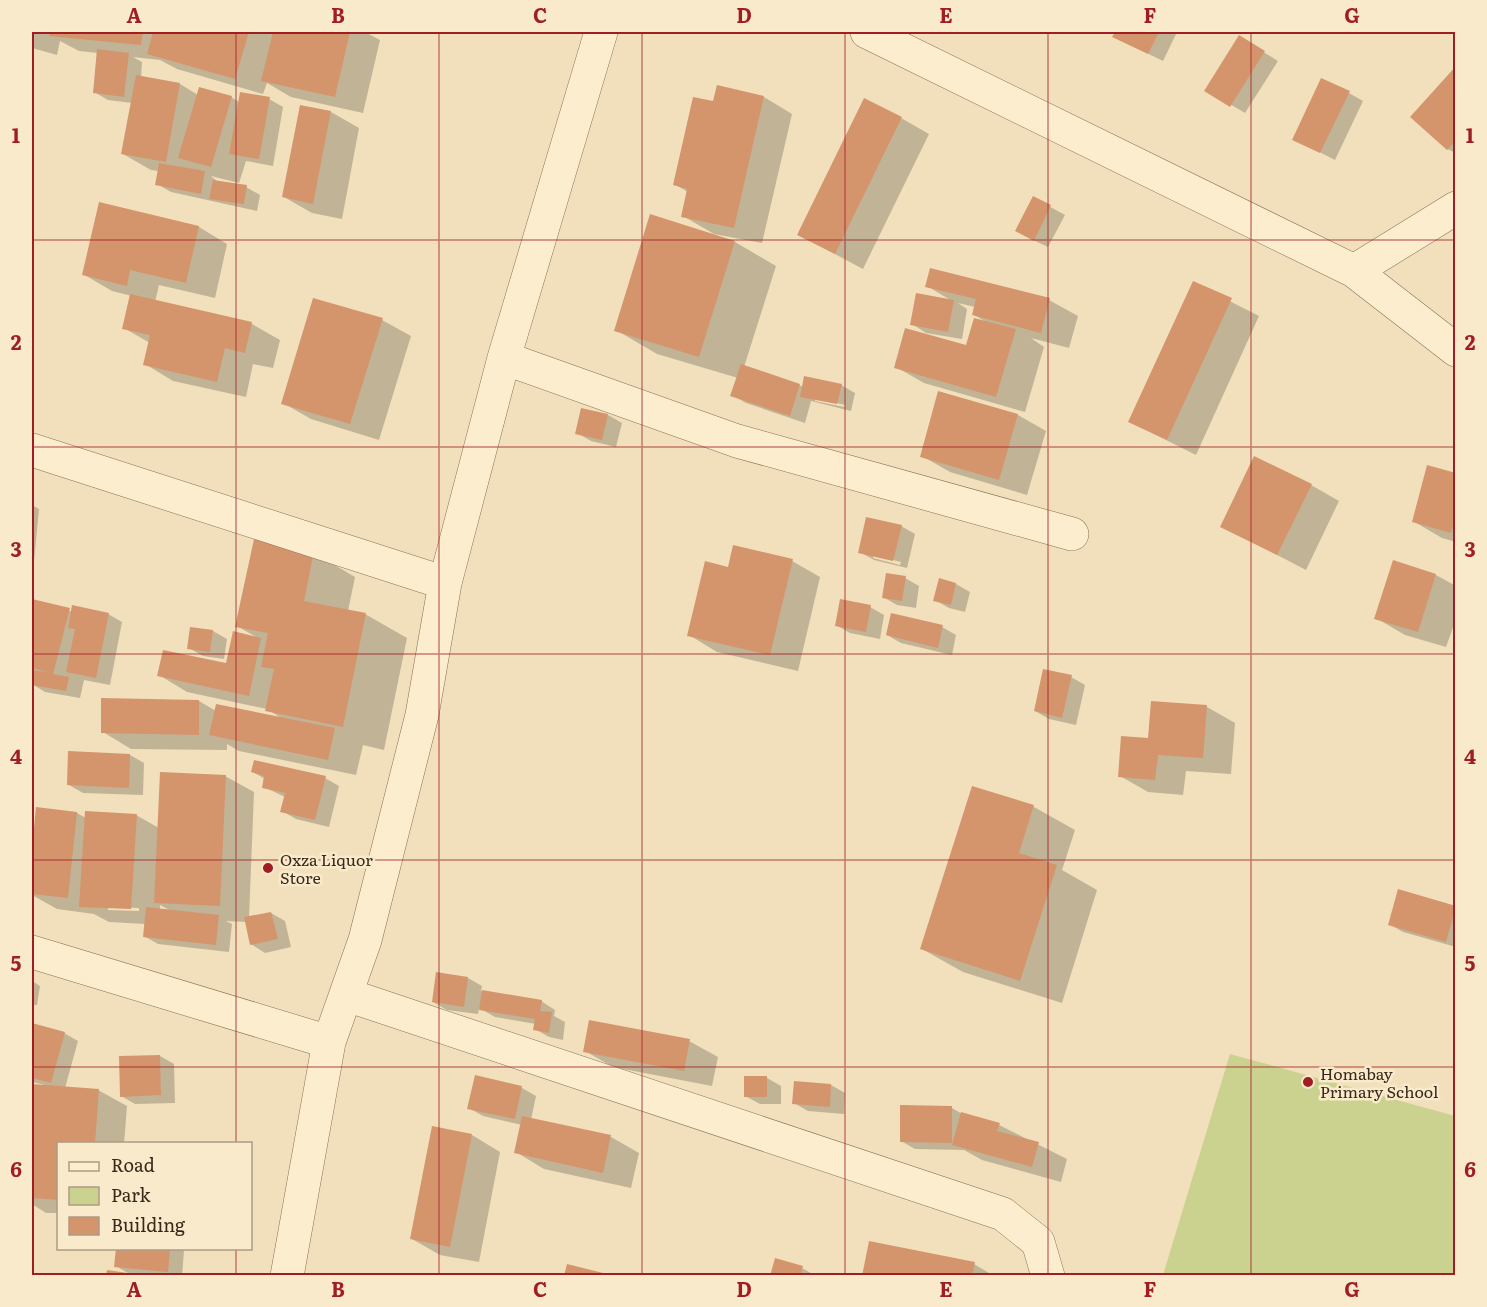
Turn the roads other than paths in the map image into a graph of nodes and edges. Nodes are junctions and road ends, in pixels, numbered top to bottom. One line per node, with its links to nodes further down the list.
1 (601, 32): 6 (street)
2 (867, 32): 4 (street)
3 (1455, 208): 4 (street)
4 (1354, 271): 5 (street)
5 (1455, 350)
6 (504, 358): 8 (street); 9 (street)
7 (32, 450): 9 (street)
8 (1072, 534)
9 (445, 583): 11 (street)
10 (32, 952): 12 (street)
11 (347, 995): 12 (street); 14 (street)
12 (329, 1042): 13 (street)
13 (287, 1275)
14 (1048, 1275)

